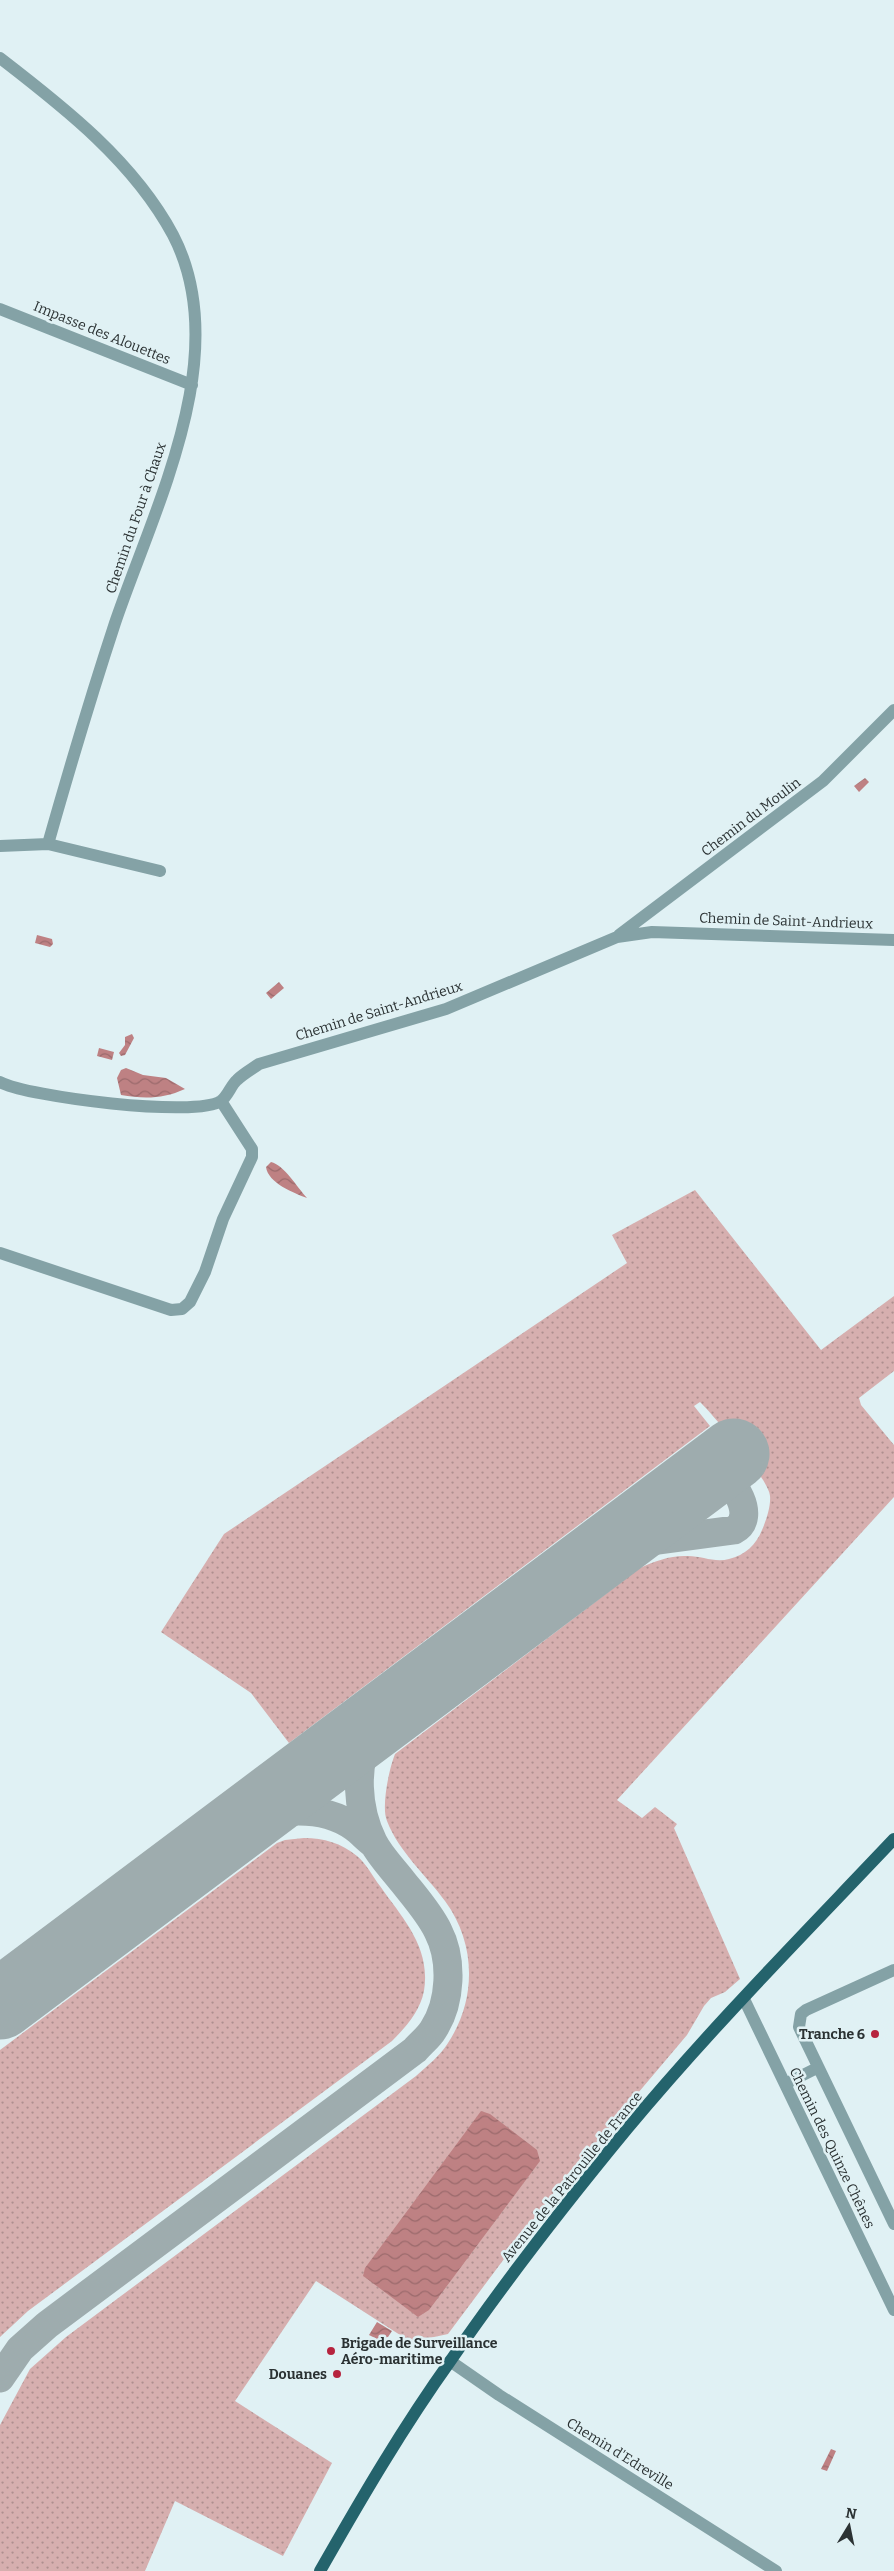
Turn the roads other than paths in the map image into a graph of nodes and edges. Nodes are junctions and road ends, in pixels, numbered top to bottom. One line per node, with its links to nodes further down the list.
1 (0, 58): 3 (street, Chemin du Four à Chaux)
2 (0, 309): 3 (street, Impasse des Alouettes)
3 (192, 385): 5 (street, Chemin du Four à Chaux)
4 (894, 710): 8 (street, Chemin du Moulin)
5 (48, 844): 6 (street); 7 (street)
6 (0, 846)
7 (160, 871)
8 (617, 937): 9 (street, Chemin de Saint-Andrieux); 11 (street, Chemin de Saint-Andrieux)
9 (894, 940)
10 (0, 1082): 11 (street)
11 (221, 1101): 12 (street)
12 (0, 1253)
13 (894, 1839): 15 (main road, Avenue de la Patrouille de France)
14 (894, 1970): 16 (street)
15 (744, 1999): 17 (street, Chemin des Quinze Chênes); 20 (main road, Avenue de la Patrouille de France)
16 (817, 2068): 17 (street); 18 (street)
17 (785, 2084): 19 (street, Chemin des Quinze Chênes)
18 (894, 2224)
19 (894, 2310)
20 (450, 2361): 21 (main road, Avenue de la Patrouille de France); 22 (street, Chemin d'Edreville)
21 (320, 2571)
22 (776, 2571)

